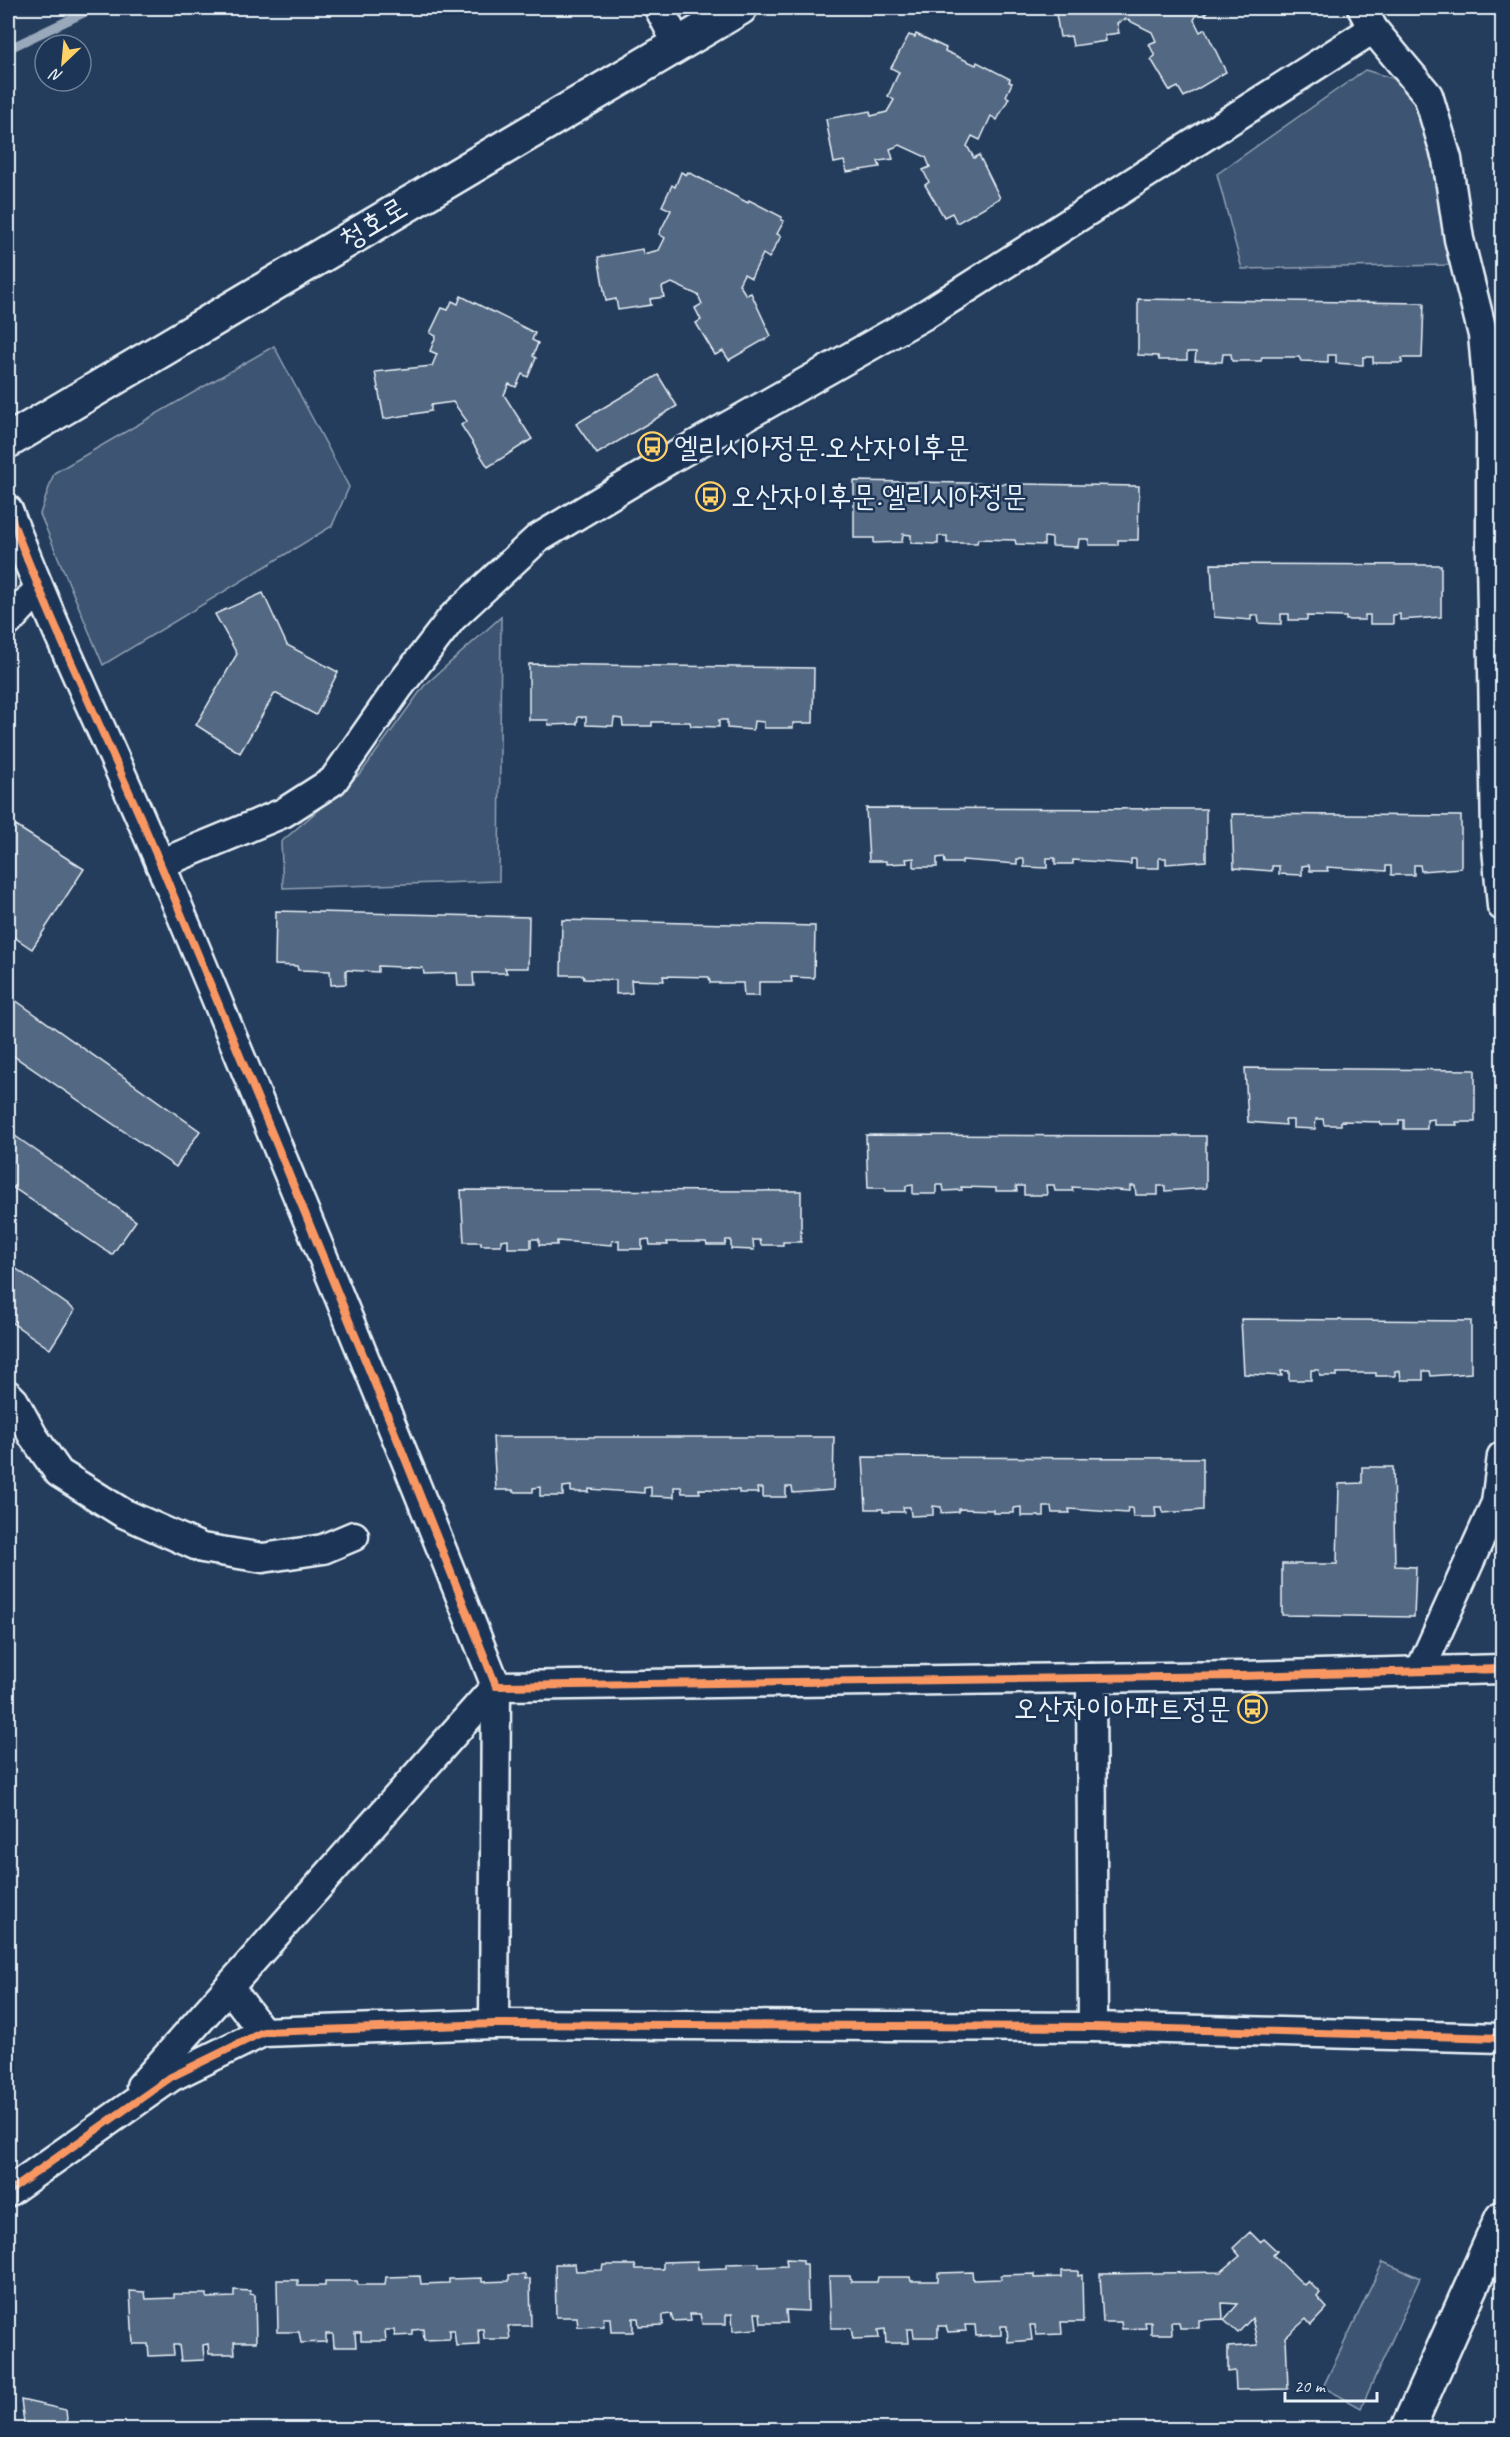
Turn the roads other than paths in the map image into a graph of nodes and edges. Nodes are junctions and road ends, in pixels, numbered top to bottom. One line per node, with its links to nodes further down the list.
1 (659, 8): 4 (street)
2 (740, 8): 4 (street, 청호로)
3 (1368, 18): 7 (street); 10 (street)
4 (677, 43): 5 (street, 청호로)
5 (8, 441)
6 (8, 510): 8 (street)
7 (1497, 540): 11 (street)
8 (38, 590): 9 (street); 10 (street)
9 (8, 622)
10 (160, 864): 18 (street)
11 (1503, 906)
12 (8, 1395): 14 (street)
13 (1503, 1456): 16 (street)
14 (354, 1536)
15 (1503, 1669): 16 (street)
16 (1420, 1671): 17 (street)
17 (1091, 1678): 18 (street); 21 (street)
18 (496, 1686): 19 (street); 20 (street)
19 (229, 1987): 22 (street); 24 (street)
20 (494, 2024): 21 (street); 22 (street)
21 (1093, 2027): 23 (street)
22 (263, 2032): 24 (street)
23 (1503, 2038)
24 (114, 2117): 25 (street)
25 (8, 2192)
26 (1503, 2218): 27 (street)
27 (1407, 2430)

